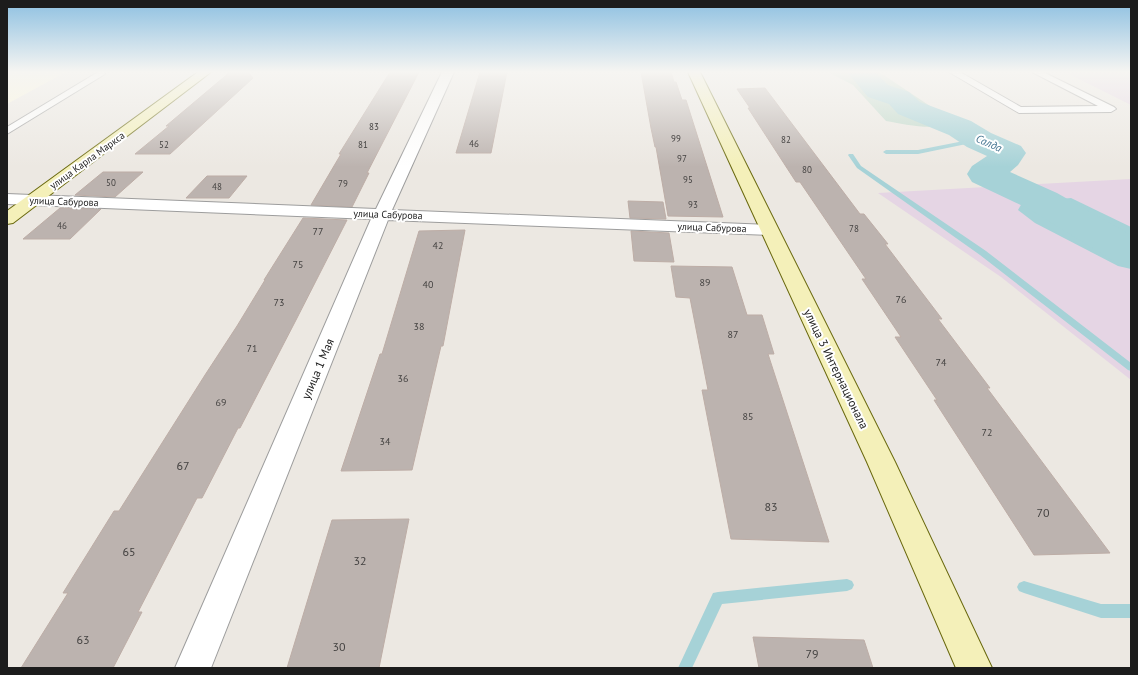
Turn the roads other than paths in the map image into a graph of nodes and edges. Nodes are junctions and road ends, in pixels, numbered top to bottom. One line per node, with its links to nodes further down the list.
1 (53, 104): 7 (lane)
2 (163, 104): 9 (main road, улица Карла Маркса)
3 (433, 104): 10 (street, улица 1 Мая)
4 (709, 104): 12 (main road, улица 3 Интернационала)
5 (1009, 104): 6 (lane)
6 (1100, 104)
7 (7, 131)
8 (7, 199): 9 (street, улица Сабурова)
9 (32, 200): 10 (street, улица Сабурова); 11 (main road, улица Карла Маркса)
10 (382, 214): 12 (street, улица Сабурова); 13 (street, улица 1 Мая)
11 (7, 219)
12 (769, 230): 14 (main road, улица 3 Интернационала)
13 (193, 668)
14 (974, 668)

